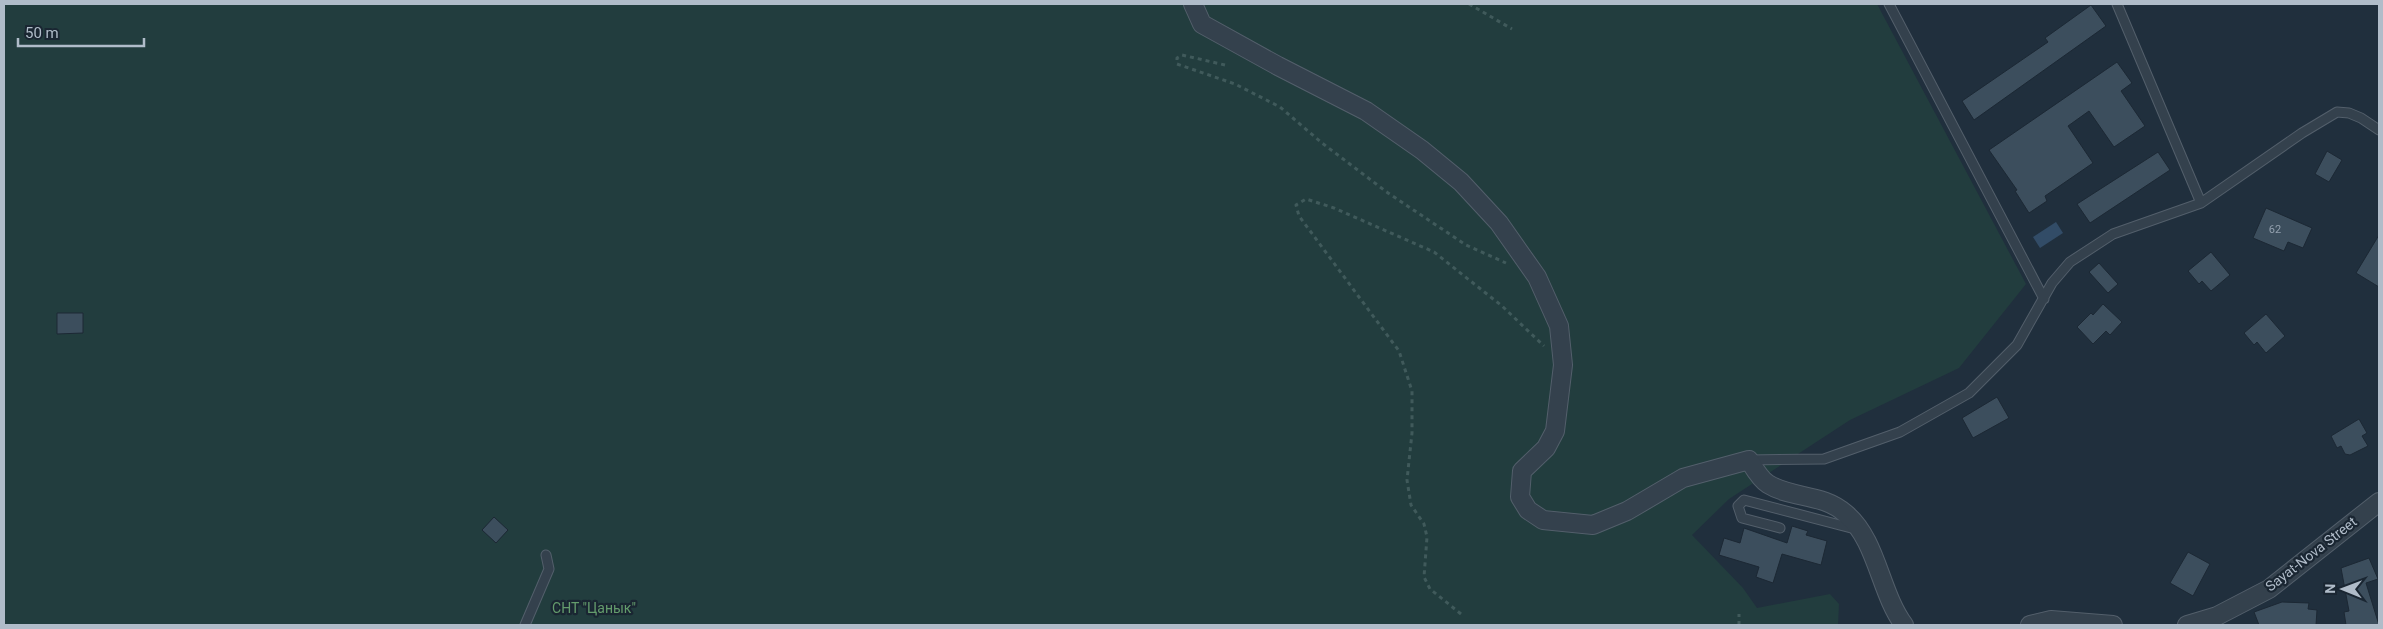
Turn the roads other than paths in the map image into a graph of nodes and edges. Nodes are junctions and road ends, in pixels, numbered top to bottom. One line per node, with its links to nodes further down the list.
1 (1193, 4): 7 (street)
2 (1888, 4): 6 (lane)
3 (2117, 4): 5 (lane)
4 (2379, 130): 5 (lane)
5 (2201, 203): 6 (lane)
6 (2044, 298): 7 (lane)
7 (1749, 460): 10 (street)
8 (2379, 502): 16 (street, Sayat-Nova Street)
9 (1780, 528): 10 (lane)
10 (1862, 532): 13 (street)
11 (546, 555): 12 (lane)
12 (525, 625)
13 (1904, 625)
14 (2030, 625): 15 (street)
15 (2113, 625)
16 (2187, 625)

